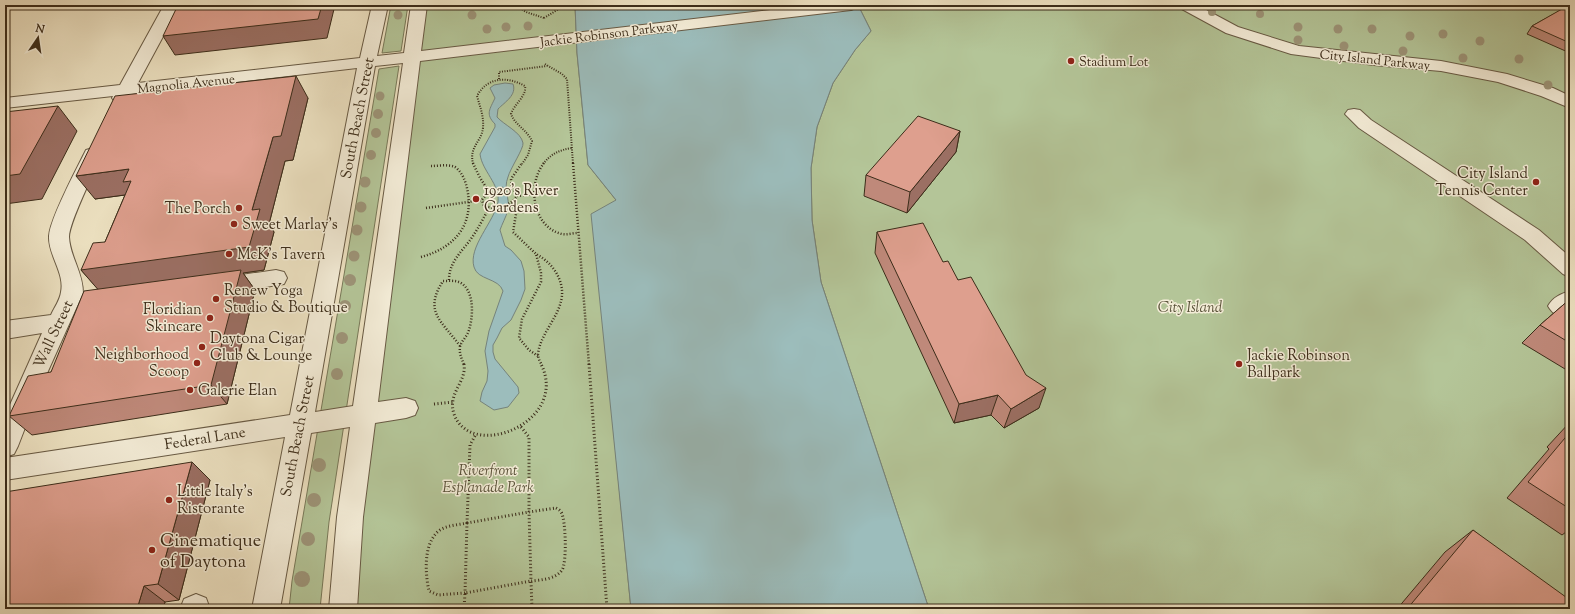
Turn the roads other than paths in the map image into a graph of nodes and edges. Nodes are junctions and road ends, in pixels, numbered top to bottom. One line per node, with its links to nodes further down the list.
1 (172, 5): 8 (street)
2 (380, 5): 7 (street, South Beach Street)
3 (419, 5): 6 (street)
4 (851, 5): 6 (street, Jackie Robinson Parkway)
5 (1185, 5): 10 (street, City Island Parkway)
6 (413, 57): 7 (street, Jackie Robinson Parkway); 23 (street)
7 (367, 62): 8 (street, Magnolia Avenue); 24 (street, South Beach Street)
8 (127, 89): 9 (street, Magnolia Avenue); 12 (street)
9 (5, 103)
10 (1570, 103)
11 (1354, 114): 14 (street)
12 (110, 115)
13 (100, 137): 20 (street, Wall Street)
14 (1570, 269)
15 (276, 278): 16 (street)
16 (198, 289)
17 (1570, 299): 19 (street)
18 (89, 304): 20 (street)
19 (1570, 314)
20 (62, 315): 21 (street); 25 (street, Wall Street)
21 (5, 330)
22 (406, 408): 23 (street, Federal Lane)
23 (364, 414): 24 (street, Federal Lane); 28 (street)
24 (300, 424): 26 (street, Federal Lane); 27 (street, South Beach Street)
25 (5, 446)
26 (5, 469)
27 (266, 609)
28 (343, 609)

